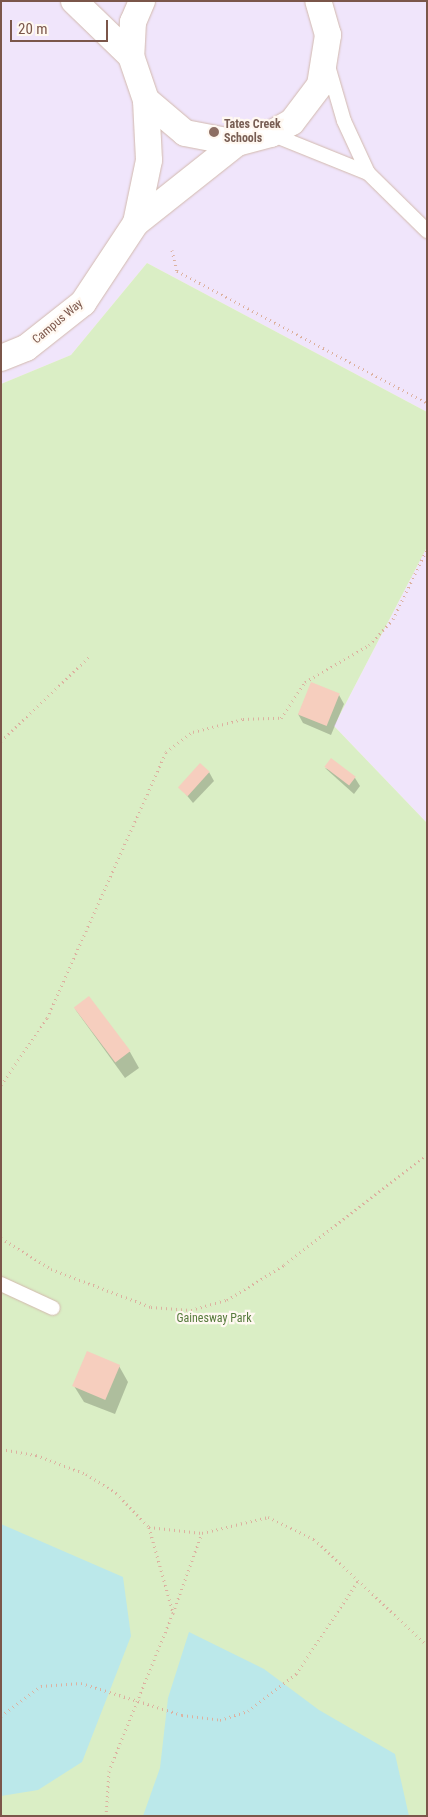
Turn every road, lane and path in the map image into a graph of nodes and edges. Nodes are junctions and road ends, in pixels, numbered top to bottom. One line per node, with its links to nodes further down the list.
1 (74, 1): 4 (street)
2 (142, 1): 4 (street)
3 (318, 1): 5 (street)
4 (131, 56): 6 (street)
5 (327, 62): 7 (street); 9 (lane)
6 (146, 100): 8 (street); 10 (street, Campus Way)
7 (271, 134): 8 (street); 9 (lane)
8 (237, 144): 10 (street, Campus Way)
9 (368, 173): 11 (lane)
10 (136, 222): 13 (street, Campus Way)
11 (427, 231)
12 (172, 250): 14 (path)
13 (1, 358)
14 (427, 403)
15 (427, 549): 18 (path)
16 (90, 656): 17 (path)
17 (1, 741)
18 (1, 1084)
19 (427, 1154): 20 (path)
20 (1, 1238)
21 (1, 1284): 22 (lane)
22 (53, 1308)
23 (1, 1449): 24 (path)
24 (149, 1527): 25 (path); 27 (path)
25 (202, 1533): 26 (path); 27 (path)
26 (358, 1581): 28 (path); 29 (path)
27 (173, 1614): 29 (path)
28 (427, 1645)
29 (135, 1699): 30 (path); 31 (path)
30 (1, 1716)
31 (106, 1816)

